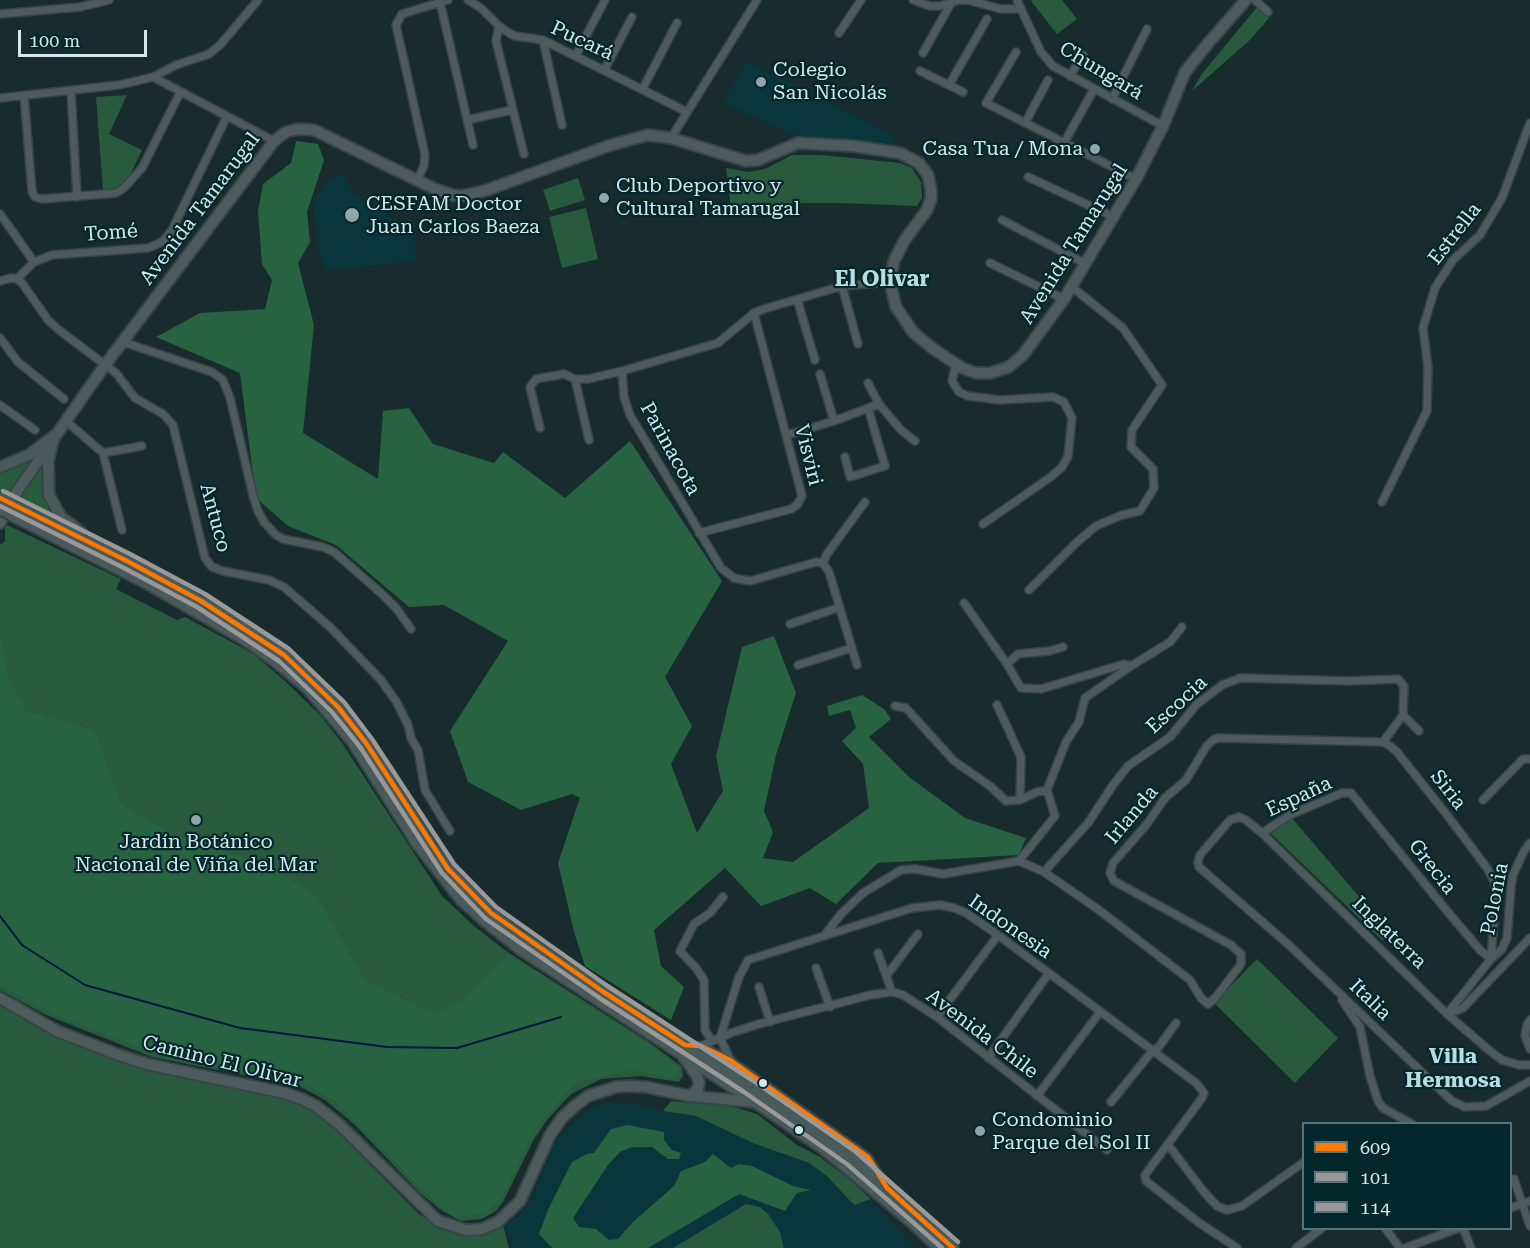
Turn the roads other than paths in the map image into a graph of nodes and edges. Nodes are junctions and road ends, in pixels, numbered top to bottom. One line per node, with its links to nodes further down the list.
1 (109, 0): 16 (street)
2 (258, 0): 31 (street)
3 (448, 0): 12 (street)
4 (468, 0): 20 (street, Pucará)
5 (604, 0): 26 (street)
6 (757, 0): 43 (street)
7 (861, 0): 22 (street)
8 (913, 0): 13 (street)
9 (1017, 0): 14 (street, Chungará)
10 (1246, 0): 49 (street, Avenida Tamarugal)
11 (1255, 0): 15 (street)
12 (440, 2): 45 (street); 57 (street)
13 (951, 3): 14 (street); 25 (street)
14 (1021, 9): 30 (street, Chungará)
15 (1268, 12)
16 (0, 14)
17 (632, 17): 28 (street)
18 (987, 19): 33 (street)
19 (677, 23): 34 (street)
20 (499, 26): 23 (street, Pucará); 42 (street)
21 (1147, 29): 41 (street)
22 (839, 33)
23 (543, 40): 26 (street, Pucará); 48 (street)
24 (1016, 52): 46 (street)
25 (923, 53)
26 (576, 55): 28 (street, Pucará)
27 (1083, 55): 30 (street)
28 (605, 69): 34 (street, Pucará)
29 (920, 70): 33 (street)
30 (1070, 76): 35 (street, Chungará)
31 (153, 77): 36 (street); 38 (street)
32 (1048, 80): 46 (street)
33 (949, 85): 37 (street)
34 (643, 88): 43 (street, Pucará)
35 (1094, 89): 41 (street, Chungará); 52 (street)
36 (71, 91): 39 (street); 58 (street)
37 (963, 92)
38 (180, 93): 44 (street); 58 (street)
39 (24, 95): 40 (street); 58 (street)
40 (0, 98)
41 (1112, 99): 49 (street, Chungará)
42 (512, 110): 45 (street); 54 (street)
43 (687, 112): 50 (street)
44 (227, 116): 51 (street); 62 (street, Tomé)
45 (467, 120): 53 (street)
46 (1025, 123): 52 (street)
47 (1530, 123): 101 (street, Estrella)
48 (562, 125)
49 (1163, 126): 56 (street, Avenida Tamarugal)
50 (670, 138): 57 (street, Avenida Tamarugal); 67 (street, Avenida Tamarugal)
51 (274, 141): 57 (street, Avenida Tamarugal); 74 (street, Avenida Tamarugal)
52 (1065, 143): 56 (street)
53 (473, 145)
54 (524, 154)
55 (1028, 177): 60 (street)
56 (1136, 178): 60 (street, Avenida Tamarugal)
57 (417, 180)
58 (77, 197)
59 (0, 214): 62 (street)
60 (1114, 217): 64 (street, Avenida Tamarugal)
61 (1002, 220): 64 (street)
62 (34, 262): 66 (street, Tomé)
63 (990, 263): 71 (street)
64 (1086, 264): 69 (street, Avenida Tamarugal)
65 (1, 279): 66 (street)
66 (17, 279): 78 (street, Antuco)
67 (890, 282): 68 (street); 77 (street, Avenida Tamarugal)
68 (842, 286): 70 (street); 75 (street)
69 (1072, 287): 71 (street, Avenida Tamarugal); 110 (street)
70 (797, 299): 72 (street); 76 (street)
71 (1065, 299): 77 (street, Avenida Tamarugal)
72 (754, 313): 79 (street); 91 (street, Visviri)
73 (0, 338): 83 (street)
74 (123, 342): 78 (street, Avenida Tamarugal); 115 (street)
75 (858, 344)
76 (815, 360)
77 (956, 364): 105 (street)
78 (105, 365): 87 (street, Avenida Tamarugal); 132 (street, Antuco)
79 (622, 371): 81 (street); 107 (street, Parinacota)
80 (820, 374): 88 (street)
81 (576, 379): 89 (street); 93 (street)
82 (868, 383): 84 (street)
83 (64, 399)
84 (879, 404): 86 (street); 94 (street)
85 (0, 405): 90 (street)
86 (867, 408): 88 (street); 97 (street)
87 (66, 421): 92 (street, Avenida Tamarugal); 96 (street)
88 (834, 421): 91 (street)
89 (540, 428)
90 (35, 430)
91 (787, 435): 107 (street, Visviri)
92 (54, 436): 98 (main road); 104 (street, Avenida Tamarugal); 108 (main road)
93 (589, 440)
94 (915, 441)
95 (142, 446): 96 (street)
96 (103, 453): 106 (street)
97 (845, 457)
98 (0, 467)
99 (0, 498): 103 (main road, bridge)
100 (865, 502): 109 (street)
101 (1382, 502)
102 (0, 509): 103 (main road, bridge)
103 (17, 512): 108 (main road); 163 (main road)
104 (0, 524)
105 (983, 524)
106 (122, 531)
107 (699, 533): 109 (street, Parinacota)
108 (127, 561): 163 (main road)
109 (823, 563): 112 (street)
110 (1029, 590)
111 (964, 603): 120 (street)
112 (840, 607): 113 (street); 117 (street)
113 (790, 624)
114 (1182, 627): 121 (street)
115 (411, 629)
116 (1063, 647): 120 (street)
117 (852, 648): 118 (street); 119 (street)
118 (798, 664)
119 (857, 664)
120 (1007, 664): 121 (street)
121 (1131, 666): 128 (street)
122 (997, 705): 130 (street)
123 (895, 706): 130 (street)
124 (1403, 715): 125 (street); 126 (street); 137 (street, Escocia)
125 (1419, 731)
126 (1383, 742): 137 (street, Irlanda); 144 (street, Siria)
127 (1530, 759): 131 (street)
128 (1047, 790): 130 (street); 135 (street)
129 (1351, 792): 133 (street, España); 144 (street, Grecia)
130 (1020, 800)
131 (1483, 800)
132 (450, 831)
133 (1262, 833): 136 (street, Inglaterra); 154 (street, Inglaterra)
134 (1530, 843): 144 (street, Polonia)
135 (1019, 861): 137 (street); 141 (street)
136 (1199, 867): 148 (street, Italia)
137 (1044, 872)
138 (723, 897): 160 (street)
139 (918, 934): 147 (street)
140 (998, 935): 141 (street, Indonesia); 146 (street, Indonesia); 155 (street)
141 (824, 936): 159 (street, Indonesia)
142 (1530, 938): 154 (street)
143 (878, 953): 147 (street)
144 (1491, 959): 154 (street)
145 (816, 968): 152 (street)
146 (1049, 974): 153 (street, Indonesia); 165 (street)
147 (887, 975): 150 (street)
148 (1331, 986): 168 (street, Italia); 173 (street)
149 (759, 987): 157 (street)
150 (892, 992): 152 (street); 155 (street, Avenida Chile)
151 (0, 998): 169 (street, Camino El Olivar)
152 (830, 1006): 157 (street)
153 (1100, 1012): 164 (street, Indonesia); 170 (street)
154 (1447, 1014): 167 (street, Inglaterra)
155 (937, 1017): 165 (street, Avenida Chile)
156 (1530, 1020): 162 (street)
157 (770, 1022): 159 (street)
158 (1176, 1023): 164 (street)
159 (720, 1038): 160 (street); 166 (street)
160 (712, 1041): 161 (street)
161 (701, 1046): 163 (street); 166 (street)
162 (1530, 1049)
163 (684, 1050): 169 (street); 171 (main road); 178 (main road)
164 (1153, 1050): 172 (street); 174 (street, Indonesia)
165 (988, 1058): 170 (street, Avenida Chile)
166 (730, 1059): 178 (street)
167 (1530, 1065)
168 (1530, 1081)
169 (690, 1096): 171 (street, Camino El Olivar)
170 (1037, 1096): 175 (street, Avenida Chile)
171 (755, 1102): 187 (main road)
172 (1111, 1102)
173 (1408, 1122)
174 (1168, 1146): 176 (street); 189 (street)
175 (1107, 1150)
176 (1302, 1163)
177 (1514, 1179): 180 (street)
178 (887, 1188): 188 (main road)
179 (1530, 1201): 180 (street)
180 (1521, 1204): 181 (street); 182 (street)
181 (1512, 1207)
182 (1530, 1226)
183 (1319, 1230): 190 (street)
184 (1386, 1230): 191 (street)
185 (1455, 1230): 192 (street)
186 (1462, 1230): 193 (street)
187 (939, 1248)
188 (953, 1248)
189 (1237, 1248)
190 (1296, 1248)
191 (1400, 1248)
192 (1405, 1248)
193 (1471, 1248)

